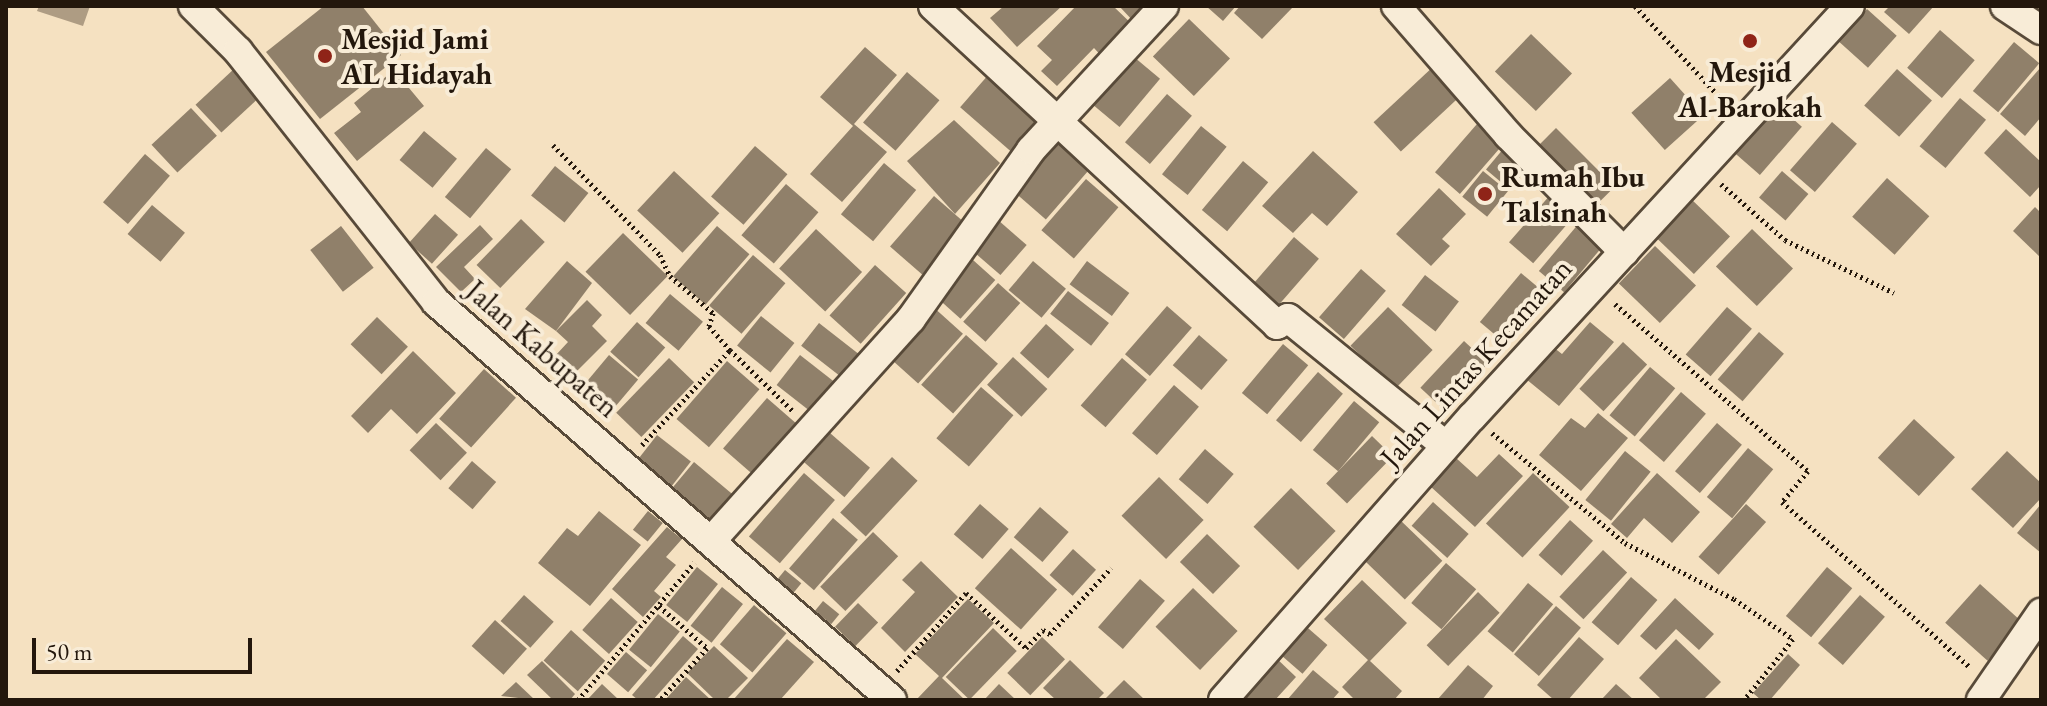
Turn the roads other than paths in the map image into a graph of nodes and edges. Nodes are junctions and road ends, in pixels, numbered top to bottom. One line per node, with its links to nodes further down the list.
1 (193, 6): 11 (street, Jalan Kabupaten)
2 (933, 6): 8 (street)
3 (1164, 6): 8 (street)
4 (1396, 6): 9 (street)
5 (1850, 6): 9 (street, Jalan Lintas Kecamatan)
6 (2005, 6): 7 (street)
7 (2040, 30)
8 (1059, 124): 10 (street); 11 (street)
9 (1624, 252): 10 (street, Jalan Lintas Kecamatan)
10 (1446, 446): 15 (street, Jalan Lintas Kecamatan)
11 (712, 540): 14 (street, Jalan Kabupaten)
12 (2041, 613): 13 (street)
13 (1986, 693)
14 (886, 695)
15 (1230, 698)

